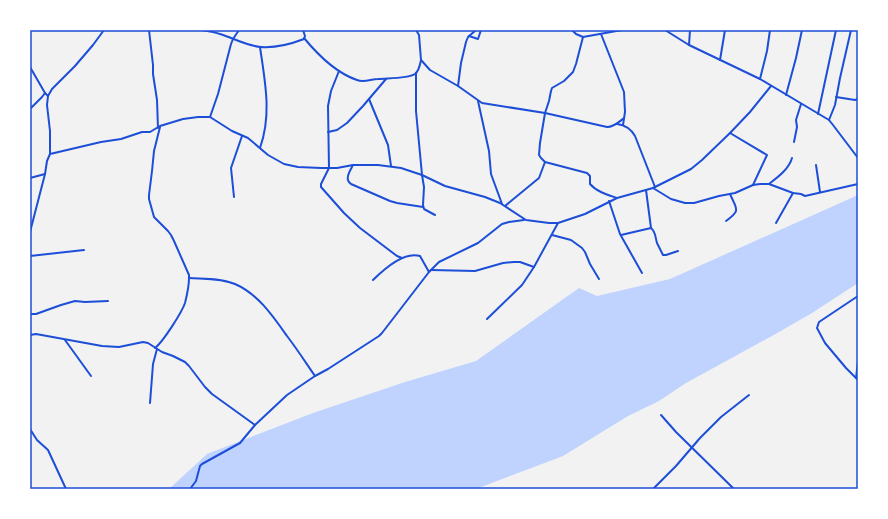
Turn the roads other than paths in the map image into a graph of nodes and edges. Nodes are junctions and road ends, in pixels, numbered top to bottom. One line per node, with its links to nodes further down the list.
1 (104, 30): 36 (street)
2 (149, 30): 50 (street)
3 (201, 30): 22 (street)
4 (239, 30): 22 (street)
5 (303, 30): 21 (street)
6 (416, 30): 25 (street)
7 (476, 30): 19 (street)
8 (481, 30): 19 (street)
9 (572, 30): 20 (street)
10 (622, 30): 18 (street)
11 (665, 30): 23 (street)
12 (690, 30): 23 (street)
13 (725, 30): 26 (street)
14 (770, 30): 31 (street)
15 (802, 30): 35 (street)
16 (836, 30): 44 (street)
17 (851, 30): 37 (street)
18 (601, 34): 20 (street); 46 (street)
19 (468, 37): 32 (street)
20 (583, 37): 43 (street)
21 (304, 38): 24 (street); 28 (street)
22 (233, 39): 24 (street); 45 (street)
23 (689, 45): 26 (street)
24 (260, 47): 55 (street)
25 (421, 60): 29 (street); 32 (street)
26 (720, 61): 31 (street)
27 (30, 67): 34 (street)
28 (339, 71): 30 (street); 51 (street)
29 (416, 73): 30 (street); 65 (street)
30 (386, 79): 39 (street)
31 (760, 79): 33 (street)
32 (458, 86): 40 (street)
33 (771, 86): 35 (street); 52 (street)
34 (45, 94): 36 (street); 42 (street)
35 (786, 95): 41 (street)
36 (48, 96): 56 (street)
37 (836, 96): 38 (street); 47 (street)
38 (858, 99)
39 (369, 100): 51 (street); 62 (street)
40 (478, 101): 43 (street); 78 (street)
41 (801, 104): 44 (street); 54 (street)
42 (30, 108)
43 (545, 114): 48 (street); 59 (street)
44 (818, 114): 47 (street)
45 (210, 117): 50 (street); 53 (street)
46 (624, 118): 48 (street); 49 (street)
47 (829, 120): 58 (street)
48 (617, 124): 49 (street)
49 (623, 125): 70 (street)
50 (159, 127): 56 (street); 96 (street)
51 (328, 132): 63 (street)
52 (730, 133): 69 (street); 70 (street)
53 (242, 136): 55 (street); 75 (street)
54 (794, 142)
55 (260, 148): 63 (street)
56 (50, 154): 64 (street)
57 (792, 158): 67 (street)
58 (858, 158)
59 (545, 162): 76 (street); 78 (street)
60 (353, 164): 62 (street); 63 (street); 79 (street)
61 (816, 165): 72 (street)
62 (391, 166): 65 (street)
63 (329, 168): 92 (street)
64 (45, 174): 66 (street); 86 (street)
65 (422, 175): 78 (street); 79 (street)
66 (30, 178)
67 (769, 184): 69 (street); 73 (street)
68 (858, 184): 72 (street)
69 (753, 185): 74 (street)
70 (654, 188): 71 (street); 74 (street)
71 (646, 190): 76 (street); 85 (street)
72 (820, 192): 73 (street)
73 (793, 193): 84 (street)
74 (730, 194): 82 (street)
75 (234, 197)
76 (617, 198): 77 (street)
77 (609, 202): 83 (street); 88 (street)
78 (504, 206): 81 (street)
79 (423, 207): 80 (street)
80 (435, 215)
81 (526, 220): 83 (street); 94 (street)
82 (726, 221)
83 (558, 223): 87 (street)
84 (776, 223)
85 (651, 228): 88 (street); 90 (street)
86 (30, 232)
87 (552, 235): 93 (street); 98 (street)
88 (621, 235): 95 (street)
89 (84, 250): 91 (street)
90 (678, 251)
91 (30, 256)
92 (402, 258): 94 (street); 97 (street)
93 (534, 267): 94 (street); 102 (street)
94 (430, 271): 108 (street)
95 (642, 273)
96 (189, 278): 105 (street); 108 (street)
97 (373, 280)
98 (599, 280)
99 (858, 296): 109 (street)
100 (108, 301): 101 (street)
101 (30, 314)
102 (487, 319)
103 (30, 335): 104 (street)
104 (65, 340): 105 (street); 107 (street)
105 (156, 348): 111 (street); 113 (street)
106 (858, 361): 109 (street)
107 (91, 376)
108 (315, 376): 113 (street)
109 (857, 379)
110 (749, 394): 115 (street)
111 (150, 403)
112 (661, 415): 115 (street)
113 (255, 425): 117 (street)
114 (30, 429): 116 (street)
115 (692, 448): 118 (street); 119 (street)
116 (66, 489)
117 (190, 489)
118 (653, 489)
119 (734, 489)

